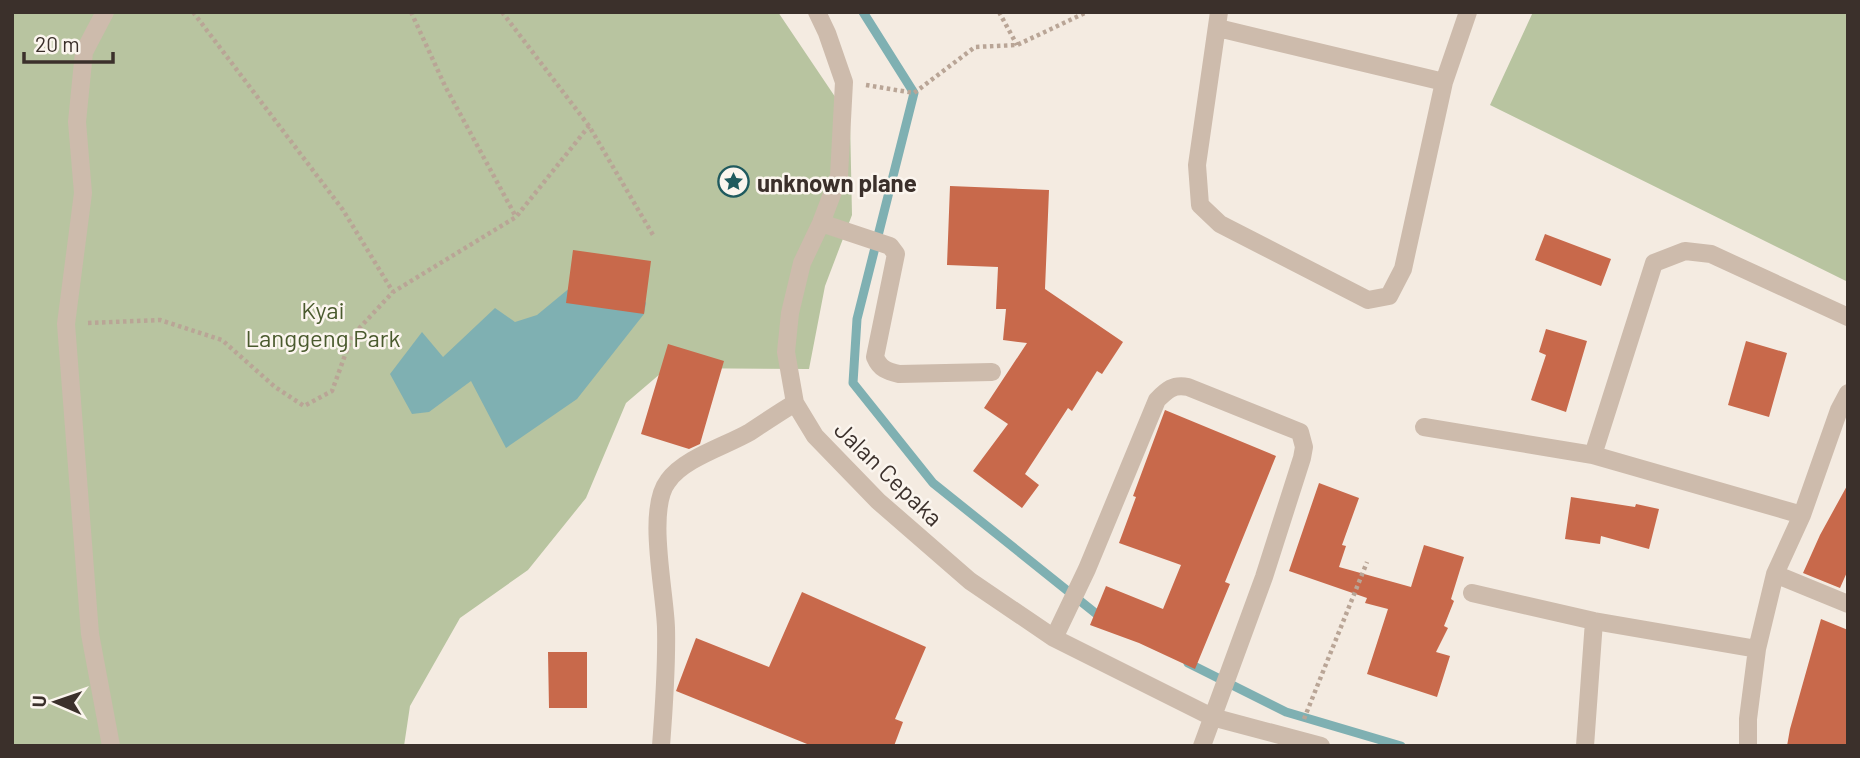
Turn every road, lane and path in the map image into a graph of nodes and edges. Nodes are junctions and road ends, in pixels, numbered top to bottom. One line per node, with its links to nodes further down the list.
1 (105, 12): 19 (street)
2 (192, 12): 17 (path)
3 (411, 12): 14 (path)
4 (502, 12): 13 (path)
5 (817, 12): 11 (street, Jalan Cepaka)
6 (999, 12): 10 (path)
7 (1087, 12): 10 (path)
8 (1468, 12): 12 (street)
9 (1219, 20): 12 (street); 12 (street)
10 (1017, 45): 11 (path)
11 (844, 82): 15 (street, Jalan Cepaka)
12 (1444, 82)
13 (589, 126): 14 (path); 16 (path)
14 (516, 217): 17 (path)
15 (821, 223): 20 (street); 22 (street, Jalan Cepaka)
16 (653, 234)
17 (393, 292): 19 (path)
18 (1848, 317): 25 (street)
19 (66, 324): 36 (street)
20 (992, 372)
21 (1848, 393): 23 (street)
22 (795, 403): 32 (street, Jalan Cepaka); 37 (street)
23 (1844, 412): 26 (street)
24 (1424, 427): 25 (street)
25 (1593, 455): 26 (street)
26 (1802, 515): 28 (street)
27 (1367, 562): 35 (path)
28 (1775, 574): 30 (street); 33 (street)
29 (1472, 593): 31 (street)
30 (1848, 604)
31 (1594, 621): 33 (street); 40 (street)
32 (1054, 638): 34 (street, Jalan Cepaka); 34 (street)
33 (1757, 649): 41 (street)
34 (1212, 717): 35 (street, Jalan Cepaka); 38 (street)
35 (1296, 739): 39 (street, Jalan Cepaka)
36 (111, 746)
37 (661, 746)
38 (1202, 746)
39 (1321, 746)
40 (1585, 746)
41 (1748, 746)

